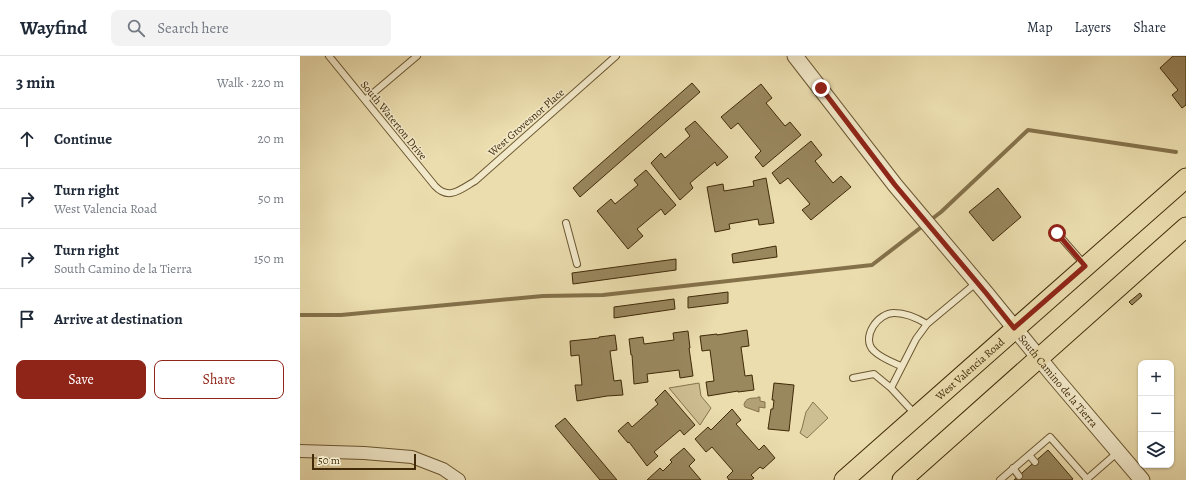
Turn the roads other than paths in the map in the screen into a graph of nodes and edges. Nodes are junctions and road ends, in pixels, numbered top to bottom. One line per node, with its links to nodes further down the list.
1 (329, 56): 5 (lane, South Waterton Drive)
2 (417, 56): 5 (lane)
3 (616, 56): 7 (lane, West Grovesnor Place)
4 (795, 56): 13 (street, South Camino de la Tierra)
5 (365, 100): 7 (lane, South Waterton Drive)
6 (1186, 178): 12 (main road, West Valencia Road)
7 (446, 194)
8 (566, 223): 11 (lane)
9 (1186, 227): 16 (main road)
10 (1057, 233): 12 (lane)
11 (577, 264)
12 (1085, 266): 15 (main road, West Valencia Road)
13 (976, 282): 14 (lane); 15 (street, South Camino de la Tierra)
14 (927, 324): 17 (lane); 17 (lane)
15 (1014, 328): 16 (street, South Camino de la Tierra); 20 (main road, West Valencia Road)
16 (1038, 357): 22 (street, South Camino de la Tierra); 29 (main road)
17 (901, 366): 19 (lane)
18 (853, 378): 19 (lane)
19 (891, 388): 20 (lane)
20 (916, 415): 28 (main road, West Valencia Road)
21 (300, 451): 27 (street)
22 (1118, 451): 31 (lane); 32 (street, South Camino de la Tierra)
23 (1029, 455): 24 (lane); 25 (lane); 31 (lane)
24 (1035, 462)
25 (1013, 468): 26 (lane); 30 (lane)
26 (1019, 476)
27 (459, 480)
28 (844, 480)
29 (902, 480)
30 (1000, 480)
31 (1086, 480)
32 (1142, 480)

